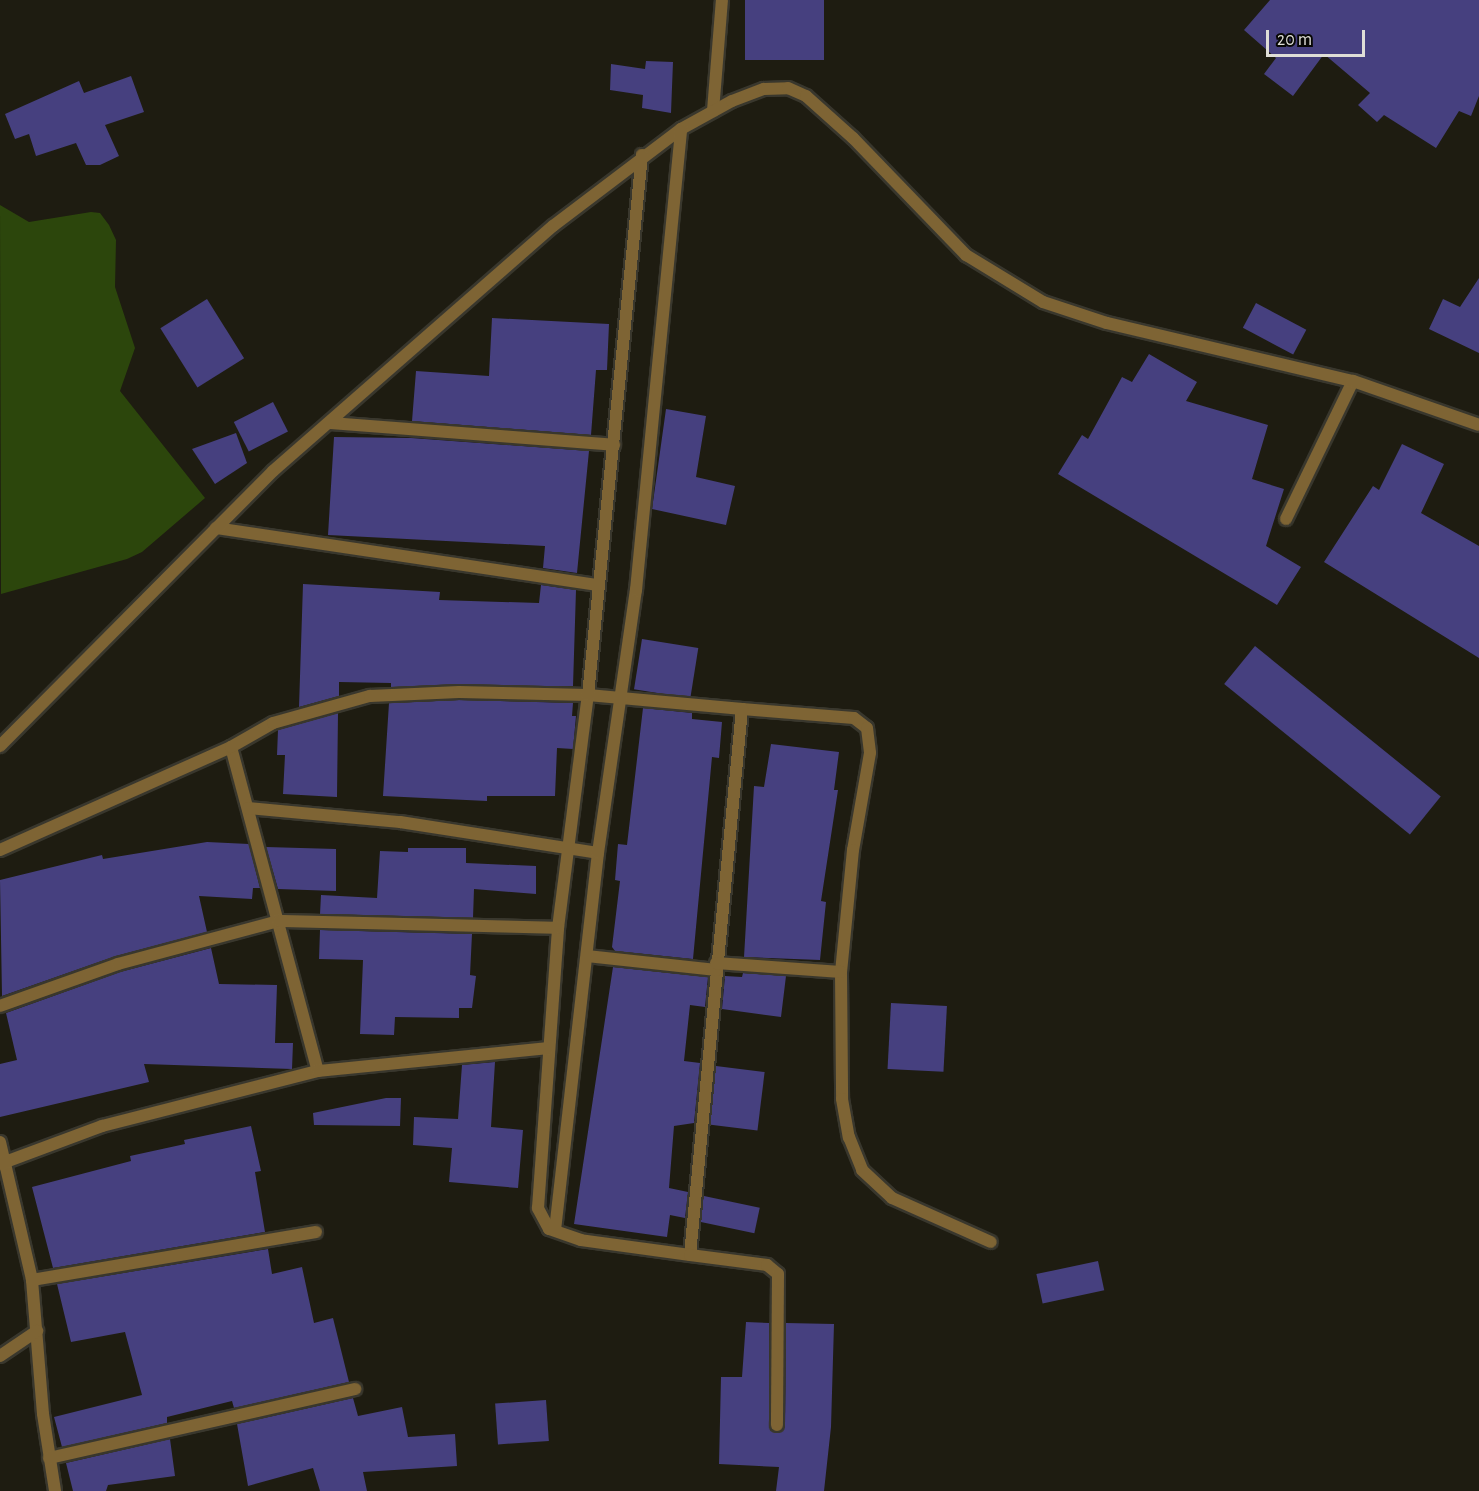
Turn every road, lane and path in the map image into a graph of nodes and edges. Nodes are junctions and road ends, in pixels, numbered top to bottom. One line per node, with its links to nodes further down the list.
1 (722, 0): 2 (street)
2 (713, 111): 3 (street); 5 (street)
3 (681, 129): 4 (street); 13 (street)
4 (642, 155): 6 (street); 8 (street)
5 (1353, 381): 7 (street); 9 (street)
6 (330, 423): 8 (street); 10 (street)
7 (1479, 425)
8 (614, 445): 11 (street)
9 (1286, 519)
10 (216, 528): 11 (street); 15 (street)
11 (599, 585): 12 (street)
12 (588, 695): 13 (street); 16 (street); 18 (street)
13 (621, 698): 14 (street); 20 (street)
14 (742, 709): 24 (street); 25 (street)
15 (0, 746)
16 (231, 747): 17 (street); 19 (street)
17 (248, 808): 18 (street); 21 (street)
18 (567, 849): 20 (street); 22 (street)
19 (0, 850)
20 (598, 853): 23 (street)
21 (279, 921): 22 (street); 26 (street); 28 (street)
22 (558, 928): 27 (street)
23 (587, 956): 24 (street); 31 (street)
24 (716, 966): 25 (street); 34 (street)
25 (841, 972): 33 (street)
26 (0, 1006)
27 (548, 1048): 28 (street); 31 (street)
28 (318, 1071): 30 (street)
29 (0, 1142): 30 (street)
30 (3, 1162): 35 (street)
31 (555, 1230): 34 (street)
32 (316, 1232): 35 (street)
33 (991, 1242)
34 (690, 1255): 39 (street)
35 (32, 1280): 36 (street)
36 (37, 1331): 37 (street); 40 (street)
37 (0, 1356)
38 (355, 1389): 40 (street)
39 (777, 1425)
40 (49, 1458): 41 (street)
41 (55, 1491)

